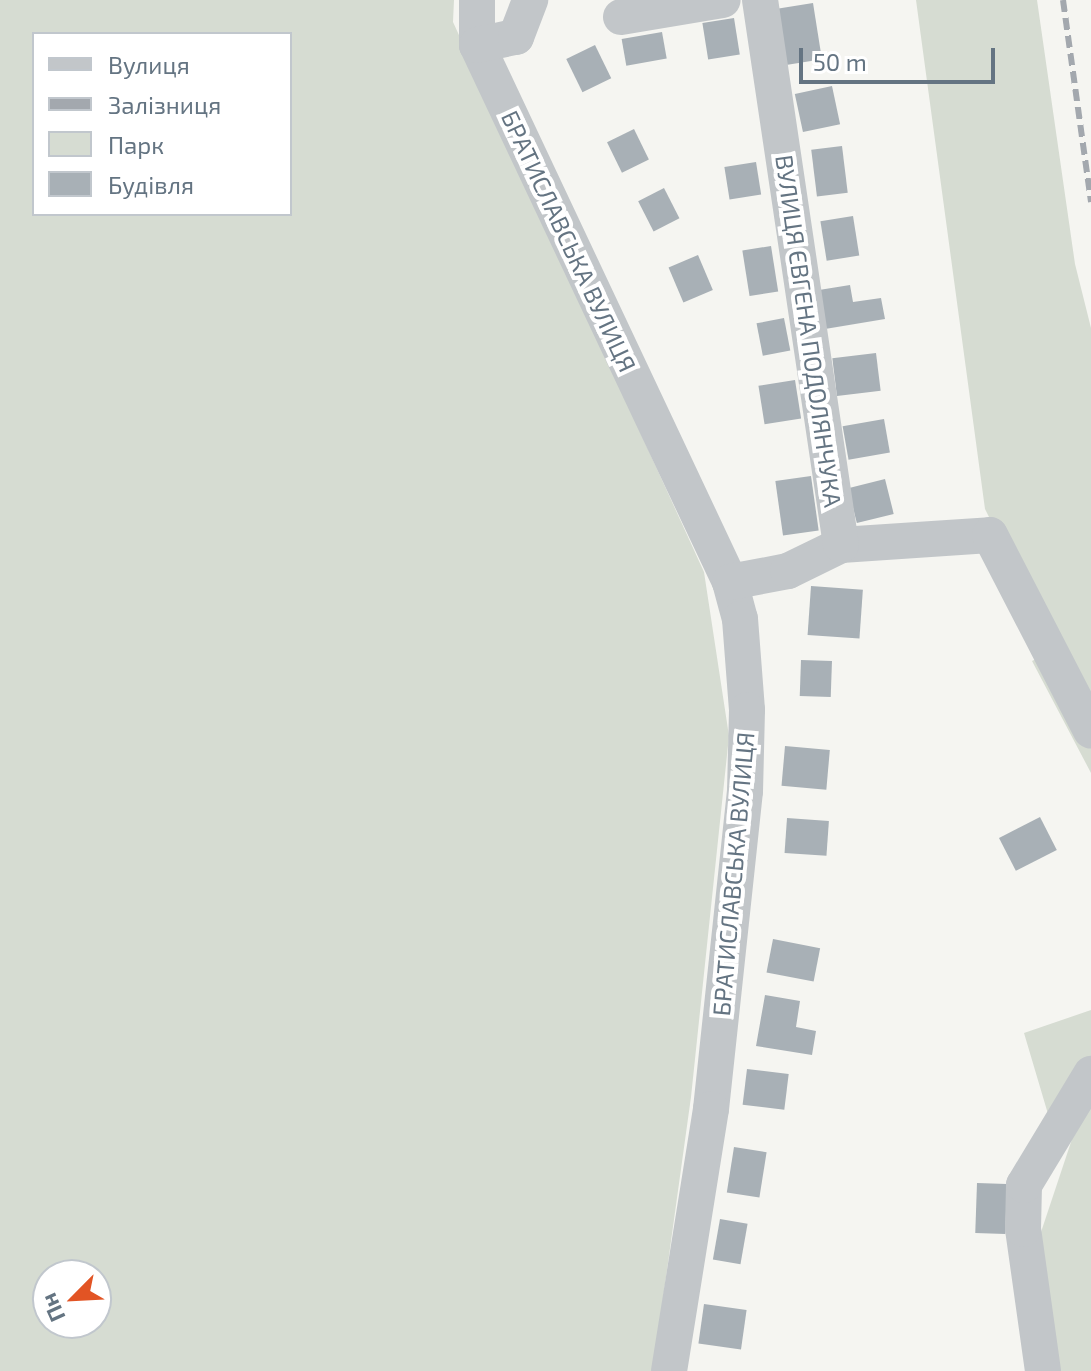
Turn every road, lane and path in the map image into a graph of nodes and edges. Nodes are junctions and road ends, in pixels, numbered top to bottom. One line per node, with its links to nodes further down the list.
1 (477, 0): 6 (street, БРАТИСЛАВСЬКА ВУЛИЦЯ)
2 (530, 0): 6 (street)
3 (723, 0): 5 (street)
4 (760, 0): 7 (street, ВУЛИЦЯ ЄВГЕНА ПОДОЛЯНЧУКА)
5 (621, 17)
6 (477, 45): 8 (street, БРАТИСЛАВСЬКА ВУЛИЦЯ)
7 (841, 545): 8 (street); 9 (street)
8 (730, 582): 11 (street, БРАТИСЛАВСЬКА ВУЛИЦЯ)
9 (1091, 731)
10 (1091, 1074): 12 (street)
11 (669, 1371)
12 (1043, 1371)

